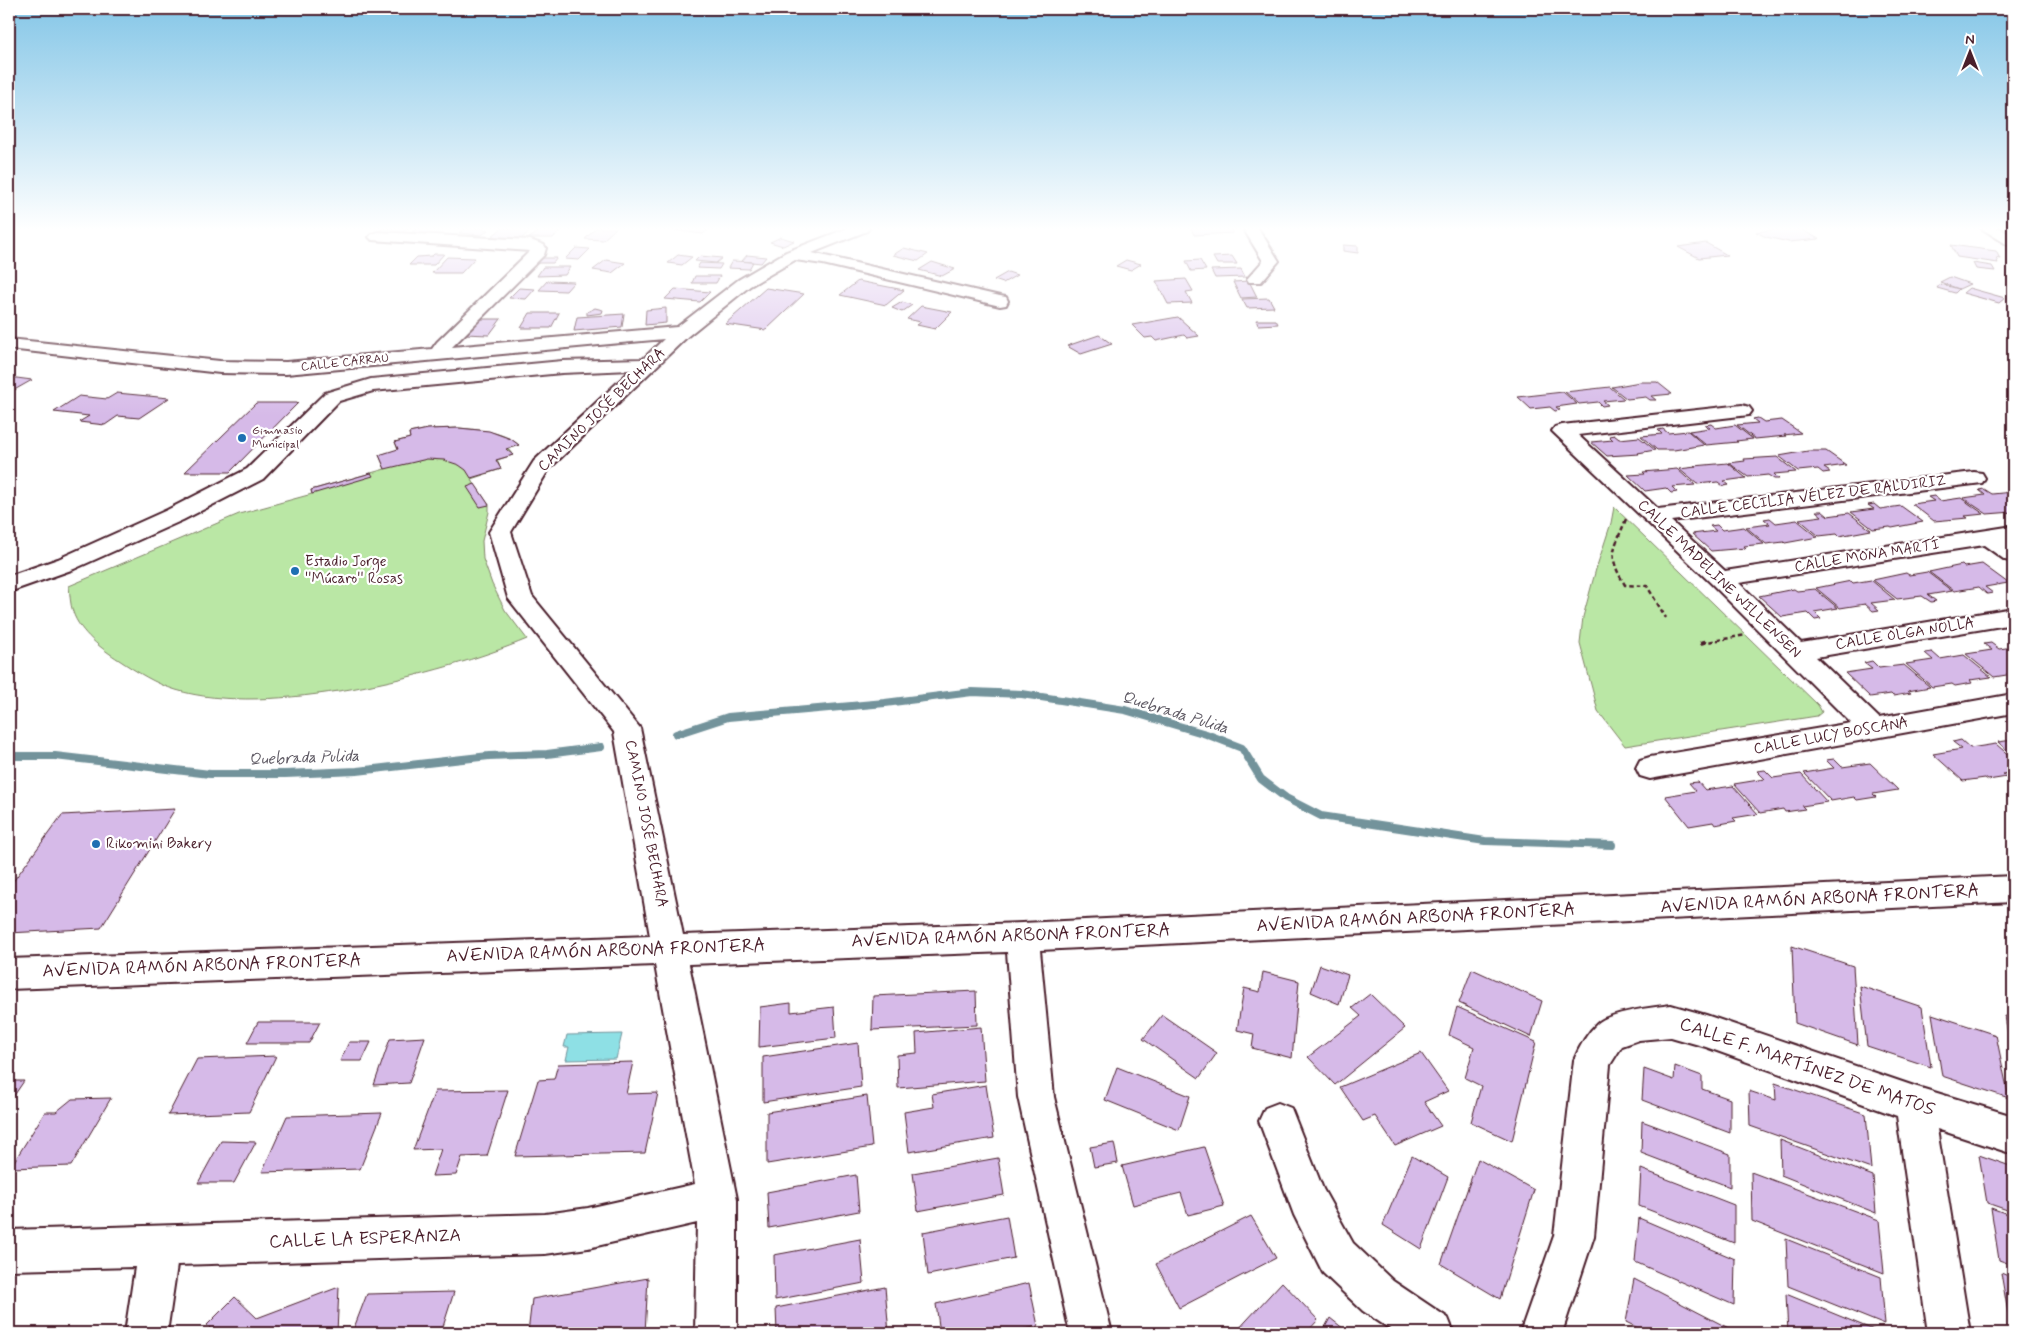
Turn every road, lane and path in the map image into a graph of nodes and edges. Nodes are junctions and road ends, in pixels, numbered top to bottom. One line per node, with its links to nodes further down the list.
1 (499, 291): 7 (street)
2 (734, 291): 5 (street, CAMINO JOSÉ BECHARA)
3 (956, 291): 4 (street)
4 (1000, 301)
5 (682, 332): 7 (street, CALLE CARRAU); 8 (street, CAMINO JOSÉ BECHARA)
6 (10, 345): 7 (street, CALLE CARRAU)
7 (439, 353)
8 (648, 364): 16 (street); 28 (street, CAMINO JOSÉ BECHARA)
9 (1742, 411): 11 (street, CALLE MADELINE WILLENSEN)
10 (1974, 478): 11 (street, CALLE CECILIA VÉLEZ DE RALDIRIZ)
11 (1653, 516): 17 (street, CALLE MADELINE WILLENSEN)
12 (1626, 519): 19 (path)
13 (2013, 533): 14 (street, CALLE MONA MARTÍ)
14 (1988, 537): 15 (street); 17 (street, CALLE MONA MARTÍ)
15 (2013, 555)
16 (15, 577)
17 (1720, 579): 22 (street, CALLE MADELINE WILLENSEN)
18 (2013, 616): 22 (street, CALLE OLGA NOLLA)
19 (1666, 618)
20 (1746, 634): 21 (path)
21 (1700, 643)
22 (1796, 652): 24 (street, CALLE MADELINE WILLENSEN)
23 (2013, 704): 24 (street, CALLE LUCY BOSCANA)
24 (1874, 729): 25 (street, CALLE LUCY BOSCANA)
25 (1650, 768)
26 (2013, 889): 27 (street, AVENIDA RAMÓN ARBONA FRONTERA)
27 (1022, 937): 28 (street, AVENIDA RAMÓN ARBONA FRONTERA); 38 (street)
28 (670, 948): 29 (street, AVENIDA RAMÓN ARBONA FRONTERA); 33 (street, CAMINO JOSÉ BECHARA)
29 (9, 974)
30 (1914, 1104): 32 (street, CALLE F. MARTÍNEZ DE MATOS); 40 (street, CALLE F. MARTÍNEZ DE MATOS); 41 (street)
31 (1278, 1120): 39 (street)
32 (2013, 1135)
33 (717, 1199): 34 (street, CALLE LA ESPERANZA); 37 (street, CAMINO JOSÉ BECHARA)
34 (159, 1246): 35 (street, CALLE LA ESPERANZA); 36 (street)
35 (9, 1250)
36 (146, 1333)
37 (716, 1333)
38 (1091, 1333)
39 (1433, 1333)
40 (1541, 1333)
41 (1949, 1333)

